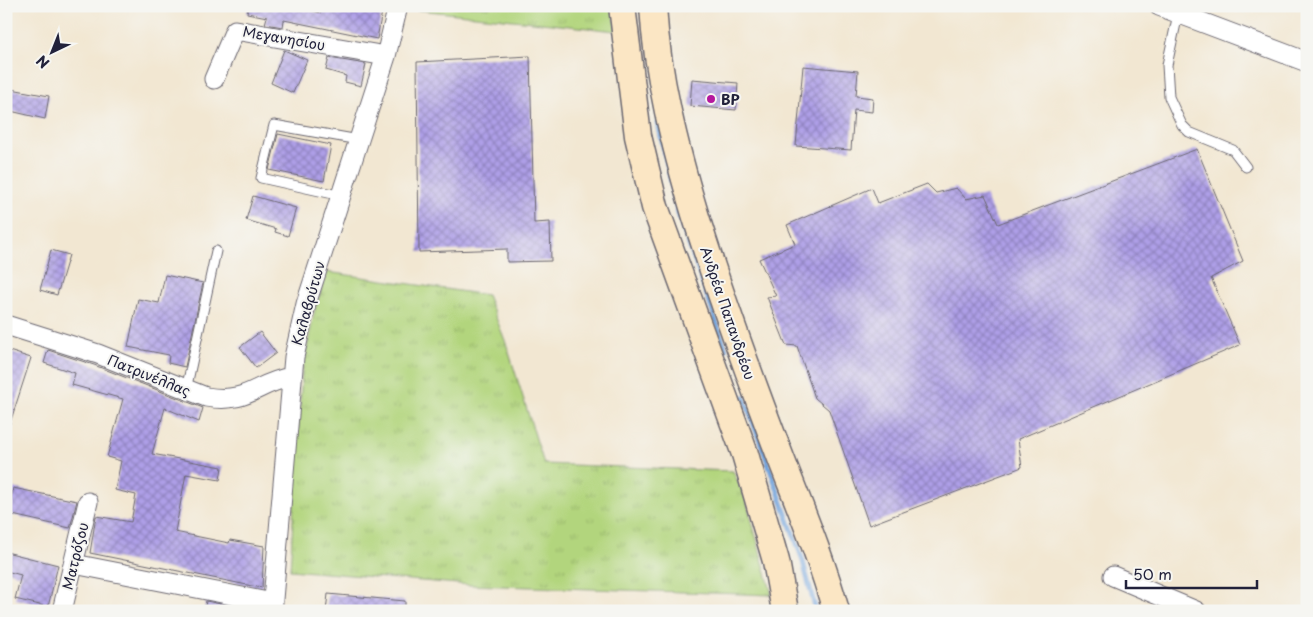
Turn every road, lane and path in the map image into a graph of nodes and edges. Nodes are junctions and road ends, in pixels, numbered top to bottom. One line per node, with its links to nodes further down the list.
1 (398, 6): 6 (street, Καλαβρύτων)
2 (622, 6): 21 (main road)
3 (653, 6): 22 (main road, Ανδρέα Παπανδρέου)
4 (1159, 6): 5 (street)
5 (1178, 14): 7 (street); 10 (lane)
6 (386, 56): 8 (street, Μεγανησίου); 9 (street, Καλαβρύτων)
7 (1307, 62)
8 (214, 79)
9 (360, 140): 11 (street, Καλαβρύτων); 11 (lane)
10 (1246, 167)
11 (342, 196): 14 (street, Καλαβρύτων)
12 (216, 251): 15 (lane)
13 (6, 325): 15 (street, Πατρινέλλας)
14 (291, 377): 15 (street, Πατρινέλλας); 19 (street, Καλαβρύτων)
15 (186, 390)
16 (88, 502): 17 (street, Ματρόζου)
17 (74, 564): 19 (street); 20 (street, Ματρόζου)
18 (1114, 576): 23 (street)
19 (272, 607)
20 (62, 611)
21 (785, 611)
22 (836, 611)
23 (1196, 611)

